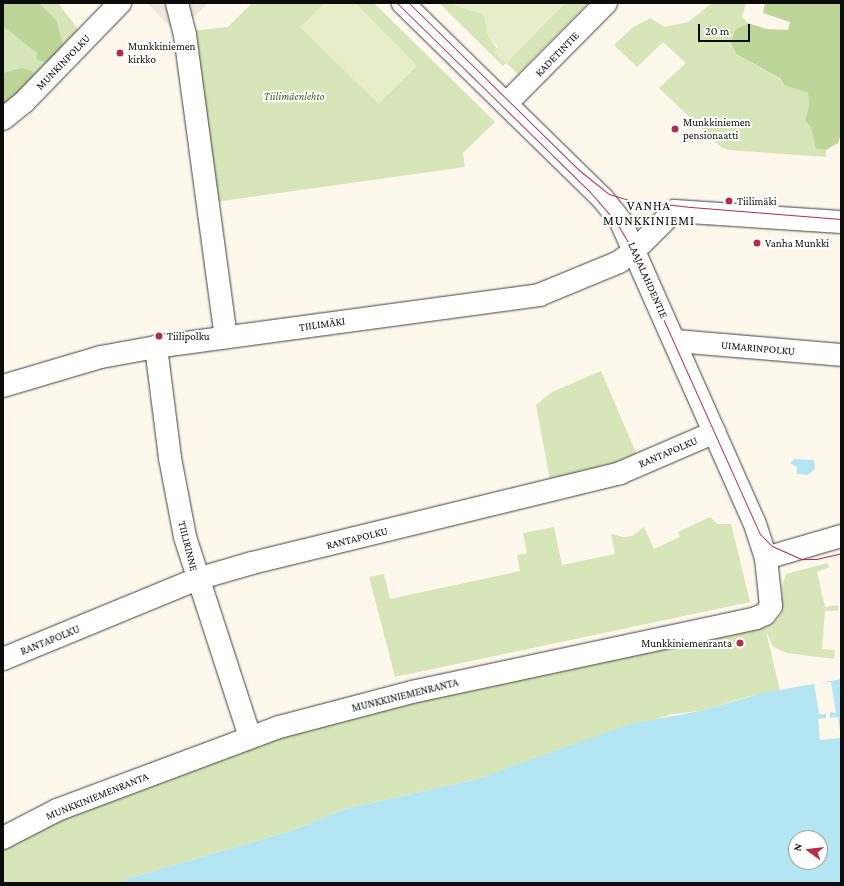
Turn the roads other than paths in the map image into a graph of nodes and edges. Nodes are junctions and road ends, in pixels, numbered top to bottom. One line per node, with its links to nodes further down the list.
1 (120, 3): 6 (street, MUNKINPOLKU)
2 (177, 3): 9 (street)
3 (403, 3): 5 (street, LAAJALAHDENTIE)
4 (606, 3): 5 (street, KADETINTIE)
5 (506, 104): 8 (street, LAAJALAHDENTIE)
6 (3, 119)
7 (841, 222): 8 (street, TIILIMÄKI)
8 (635, 250): 9 (street, TIILIMÄKI); 10 (street, LAAJALAHDENTIE)
9 (226, 337): 11 (street, TIILIMÄKI)
10 (676, 341): 12 (street, UIMARINPOLKU); 14 (street, LAAJALAHDENTIE)
11 (156, 347): 13 (street, TIILIMÄKI); 17 (street, TIILIRINNE)
12 (841, 355)
13 (3, 386)
14 (715, 432): 16 (street, LAAJALAHDENTIE); 17 (street, RANTAPOLKU)
15 (841, 536): 16 (street)
16 (766, 558): 19 (street, MUNKKINIEMENRANTA)
17 (197, 579): 18 (street, RANTAPOLKU); 19 (street, TIILIRINNE)
18 (3, 659)
19 (250, 737): 20 (street, MUNKKINIEMENRANTA)
20 (3, 838)

